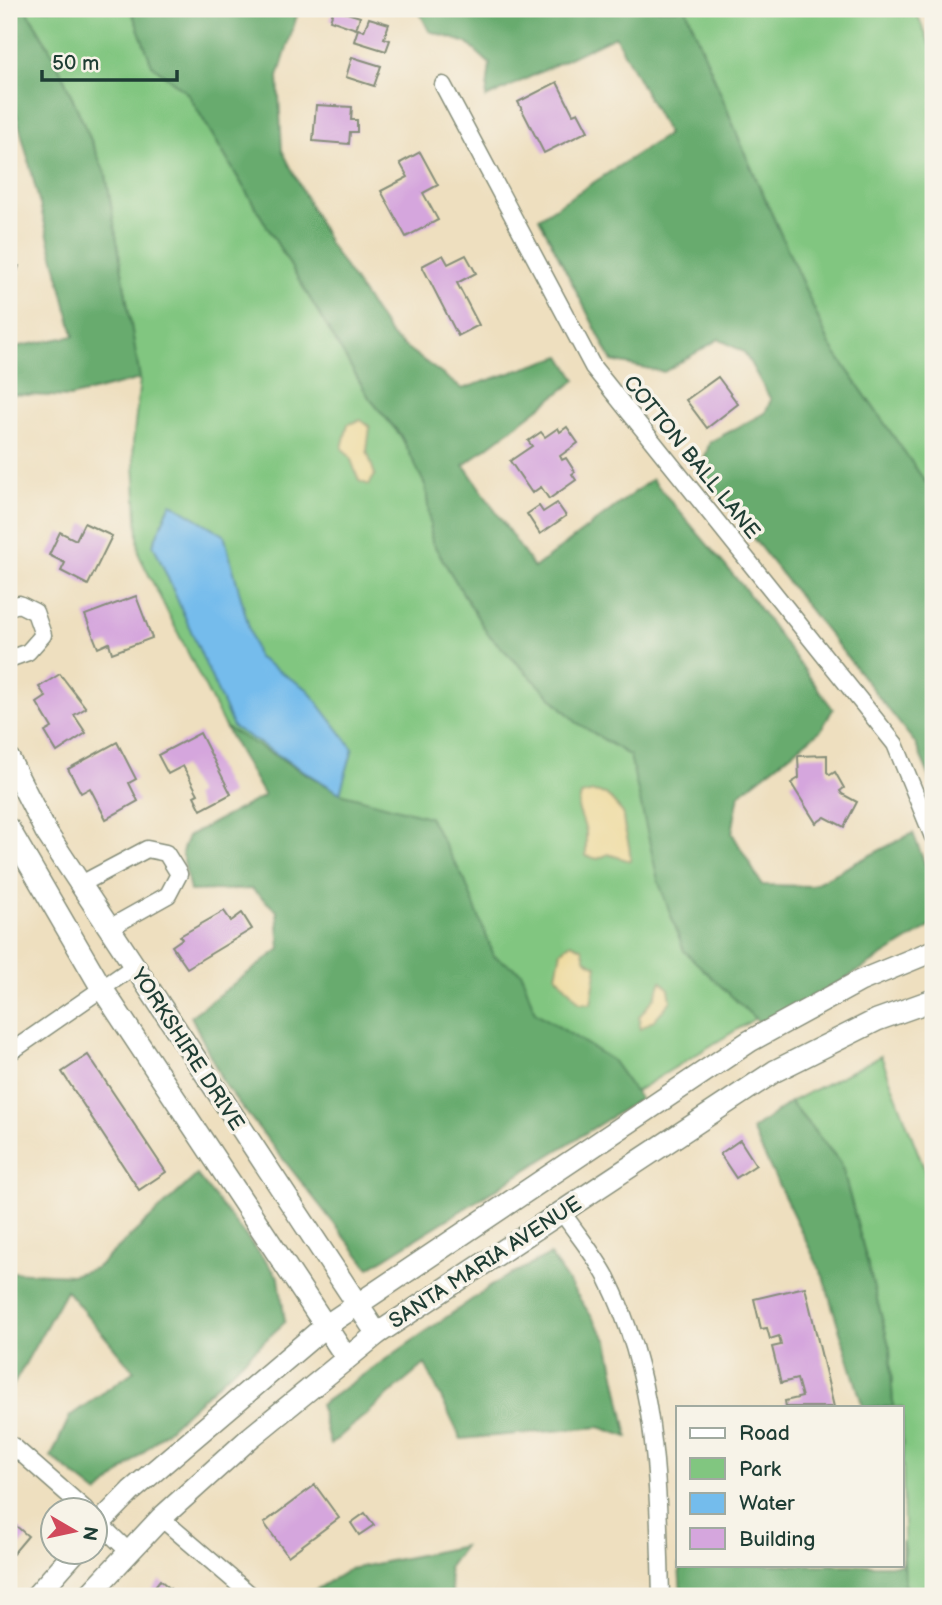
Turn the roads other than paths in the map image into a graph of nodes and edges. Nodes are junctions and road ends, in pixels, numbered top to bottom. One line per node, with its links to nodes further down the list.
1 (443, 85): 6 (street, COTTON BALL LANE)
2 (9, 607): 3 (street)
3 (9, 659)
4 (9, 759): 7 (street, YORKSHIRE DRIVE)
5 (9, 829): 11 (street, YORKSHIRE DRIVE)
6 (933, 837)
7 (83, 883): 8 (street, YORKSHIRE DRIVE); 8 (street)
8 (111, 927): 10 (street, YORKSHIRE DRIVE)
9 (933, 951): 13 (street, SANTA MARIA AVENUE)
10 (133, 967): 11 (street); 19 (street, YORKSHIRE DRIVE)
11 (101, 987): 14 (street); 20 (street, YORKSHIRE DRIVE)
12 (933, 1000): 15 (street, SANTA MARIA AVENUE)
13 (750, 1041): 15 (street); 16 (street, SANTA MARIA AVENUE)
14 (9, 1053)
15 (775, 1070): 17 (street, SANTA MARIA AVENUE)
16 (597, 1142): 17 (street); 19 (street, SANTA MARIA AVENUE)
17 (616, 1175): 18 (street, SANTA MARIA AVENUE)
18 (562, 1212): 21 (street, SANTA MARIA AVENUE); 33 (street)
19 (357, 1305): 20 (street, SANTA MARIA AVENUE); 21 (street, YORKSHIRE DRIVE)
20 (324, 1327): 22 (street, YORKSHIRE DRIVE); 25 (street, SANTA MARIA AVENUE)
21 (376, 1334): 22 (street, SANTA MARIA AVENUE)
22 (346, 1357): 26 (street, SANTA MARIA AVENUE)
23 (13, 1446): 24 (street)
24 (68, 1496)
25 (108, 1508)
26 (161, 1518): 28 (street, SANTA MARIA AVENUE); 32 (street)
27 (108, 1533): 28 (street)
28 (128, 1551): 31 (street, SANTA MARIA AVENUE)
29 (63, 1566): 30 (street)
30 (36, 1596)
31 (88, 1596)
32 (252, 1596)
33 (661, 1596)

